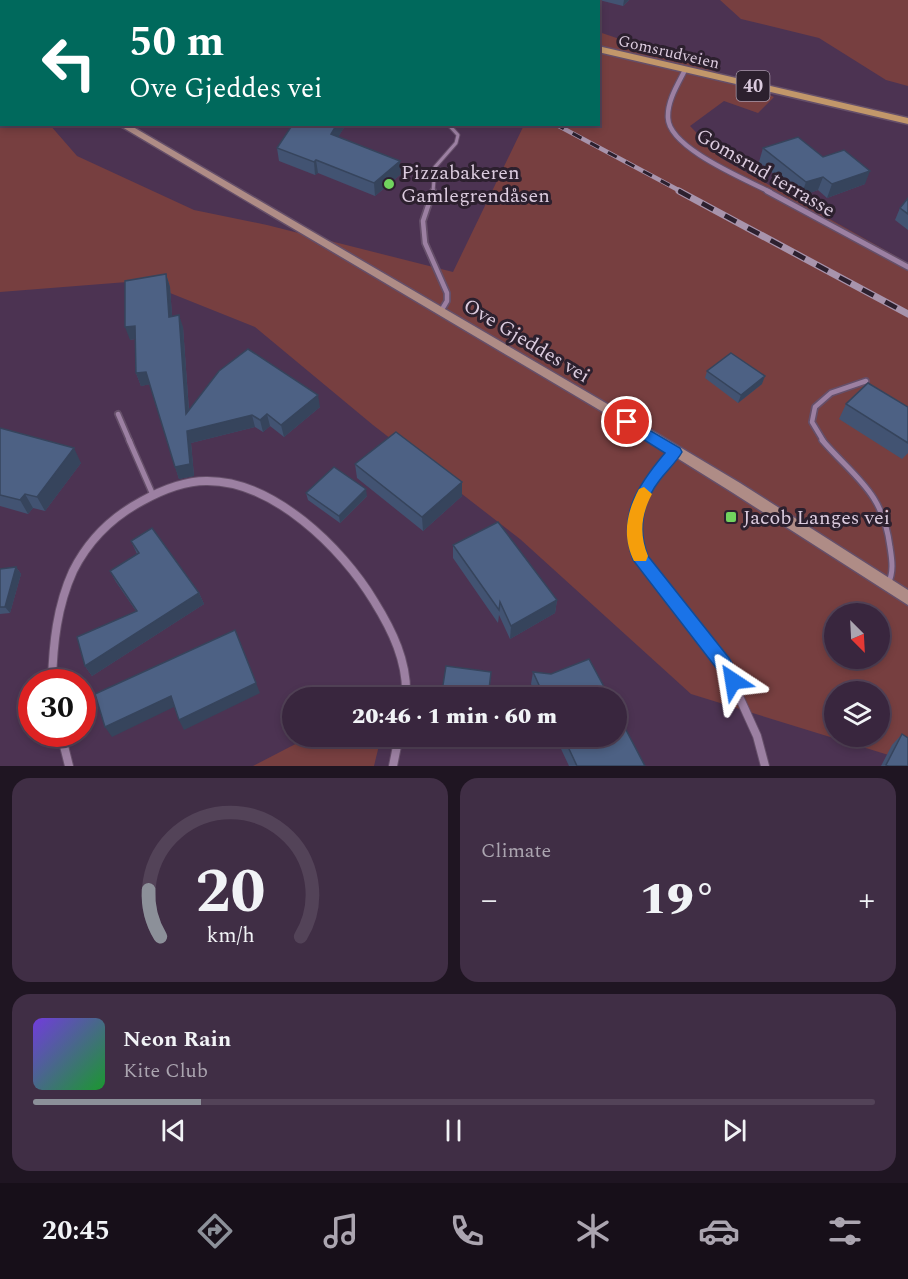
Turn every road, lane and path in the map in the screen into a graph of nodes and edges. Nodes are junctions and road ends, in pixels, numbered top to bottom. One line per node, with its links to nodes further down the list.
1 (600, 49): 2 (main road, Gomsrudveien / 40)
2 (685, 70): 3 (main road, Gomsrudveien / 40); 6 (street, Gomsrud terrasse)
3 (908, 122)
4 (124, 126): 7 (street, Ove Gjeddes vei)
5 (450, 126): 7 (lane)
6 (908, 267)
7 (441, 311): 10 (street, Ove Gjeddes vei)
8 (866, 381): 12 (lane)
9 (118, 414): 11 (lane)
10 (674, 452): 12 (street, Ove Gjeddes vei); 20 (street)
11 (153, 495): 14 (street); 15 (street)
12 (888, 584): 13 (street, Ove Gjeddes vei)
13 (908, 598)
14 (53, 669)
15 (408, 687)
16 (64, 747): 18 (street)
17 (397, 747): 19 (street)
18 (69, 766)
19 (393, 766)
20 (765, 766)

